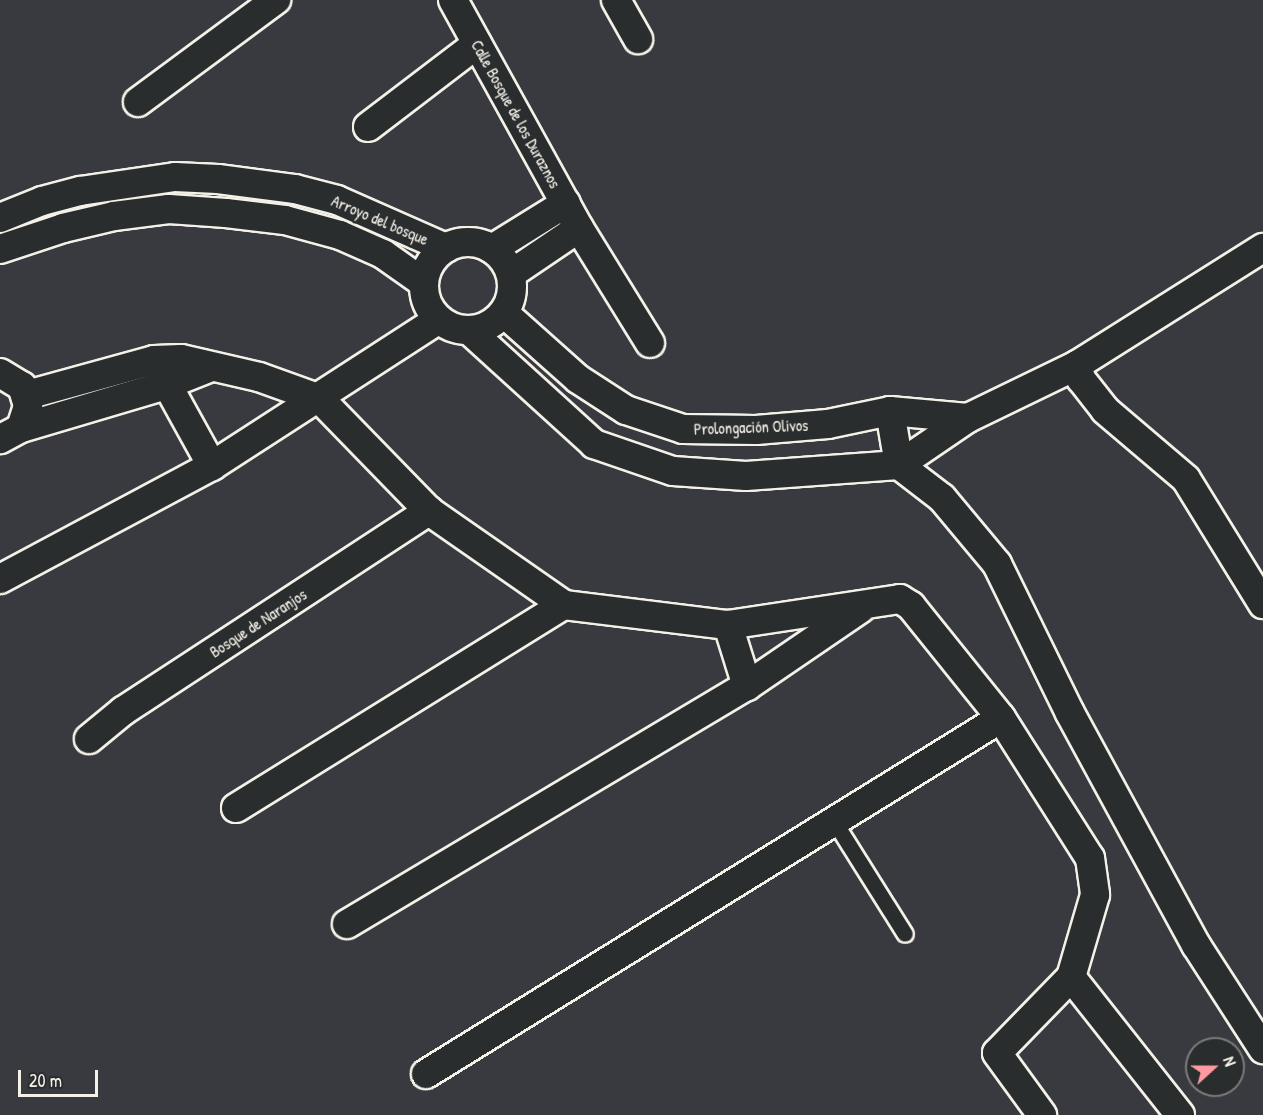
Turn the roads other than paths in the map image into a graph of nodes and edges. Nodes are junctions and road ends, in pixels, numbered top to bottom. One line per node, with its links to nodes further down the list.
1 (276, 0): 6 (street)
2 (453, 0): 5 (street, Calle Bosque de los Duraznos)
3 (616, 0): 4 (street)
4 (638, 39)
5 (477, 44): 7 (street); 8 (street, Calle Bosque de los Duraznos)
6 (138, 102)
7 (368, 127)
8 (566, 203): 10 (street, Calle Bosque de los Duraznos); 14 (street)
9 (0, 218): 11 (street, Arroyo del bosque)
10 (579, 228): 15 (street); 20 (street, Calle Bosque de los Duraznos)
11 (446, 248): 14 (street, Arroyo del bosque); 16 (street)
12 (1263, 248): 21 (street)
13 (0, 249): 16 (street, Arroyo del bosque)
14 (492, 249): 15 (street)
15 (511, 274): 17 (street)
16 (424, 283): 18 (street)
17 (504, 313): 19 (street); 26 (street, Prolongación Olivos)
18 (438, 320): 19 (street); 25 (street)
19 (470, 331): 29 (street)
20 (650, 343)
21 (1077, 365): 27 (street); 33 (street)
22 (160, 372): 24 (street); 25 (street); 28 (street); 30 (street)
23 (0, 373): 24 (street)
24 (27, 395): 28 (street)
25 (320, 399): 30 (street); 31 (street)
26 (890, 411): 27 (street, Prolongación Olivos); 29 (street)
27 (968, 418): 29 (street)
28 (10, 433)
29 (899, 465): 45 (street)
30 (212, 466): 32 (street)
31 (429, 512): 34 (street); 39 (street, Bosque de Naranjos)
32 (0, 579)
33 (1263, 604)
34 (564, 605): 36 (street); 40 (street)
35 (865, 606): 36 (street); 37 (street); 38 (street)
36 (728, 625): 37 (street)
37 (747, 686): 42 (street)
38 (1001, 718): 41 (street); 44 (street)
39 (89, 739)
40 (236, 808)
41 (834, 821): 43 (lane); 46 (street)
42 (346, 924)
43 (905, 934)
44 (1071, 977): 47 (street); 48 (street)
45 (1263, 1049)
46 (426, 1074)
47 (1042, 1115)
48 (1180, 1115)

